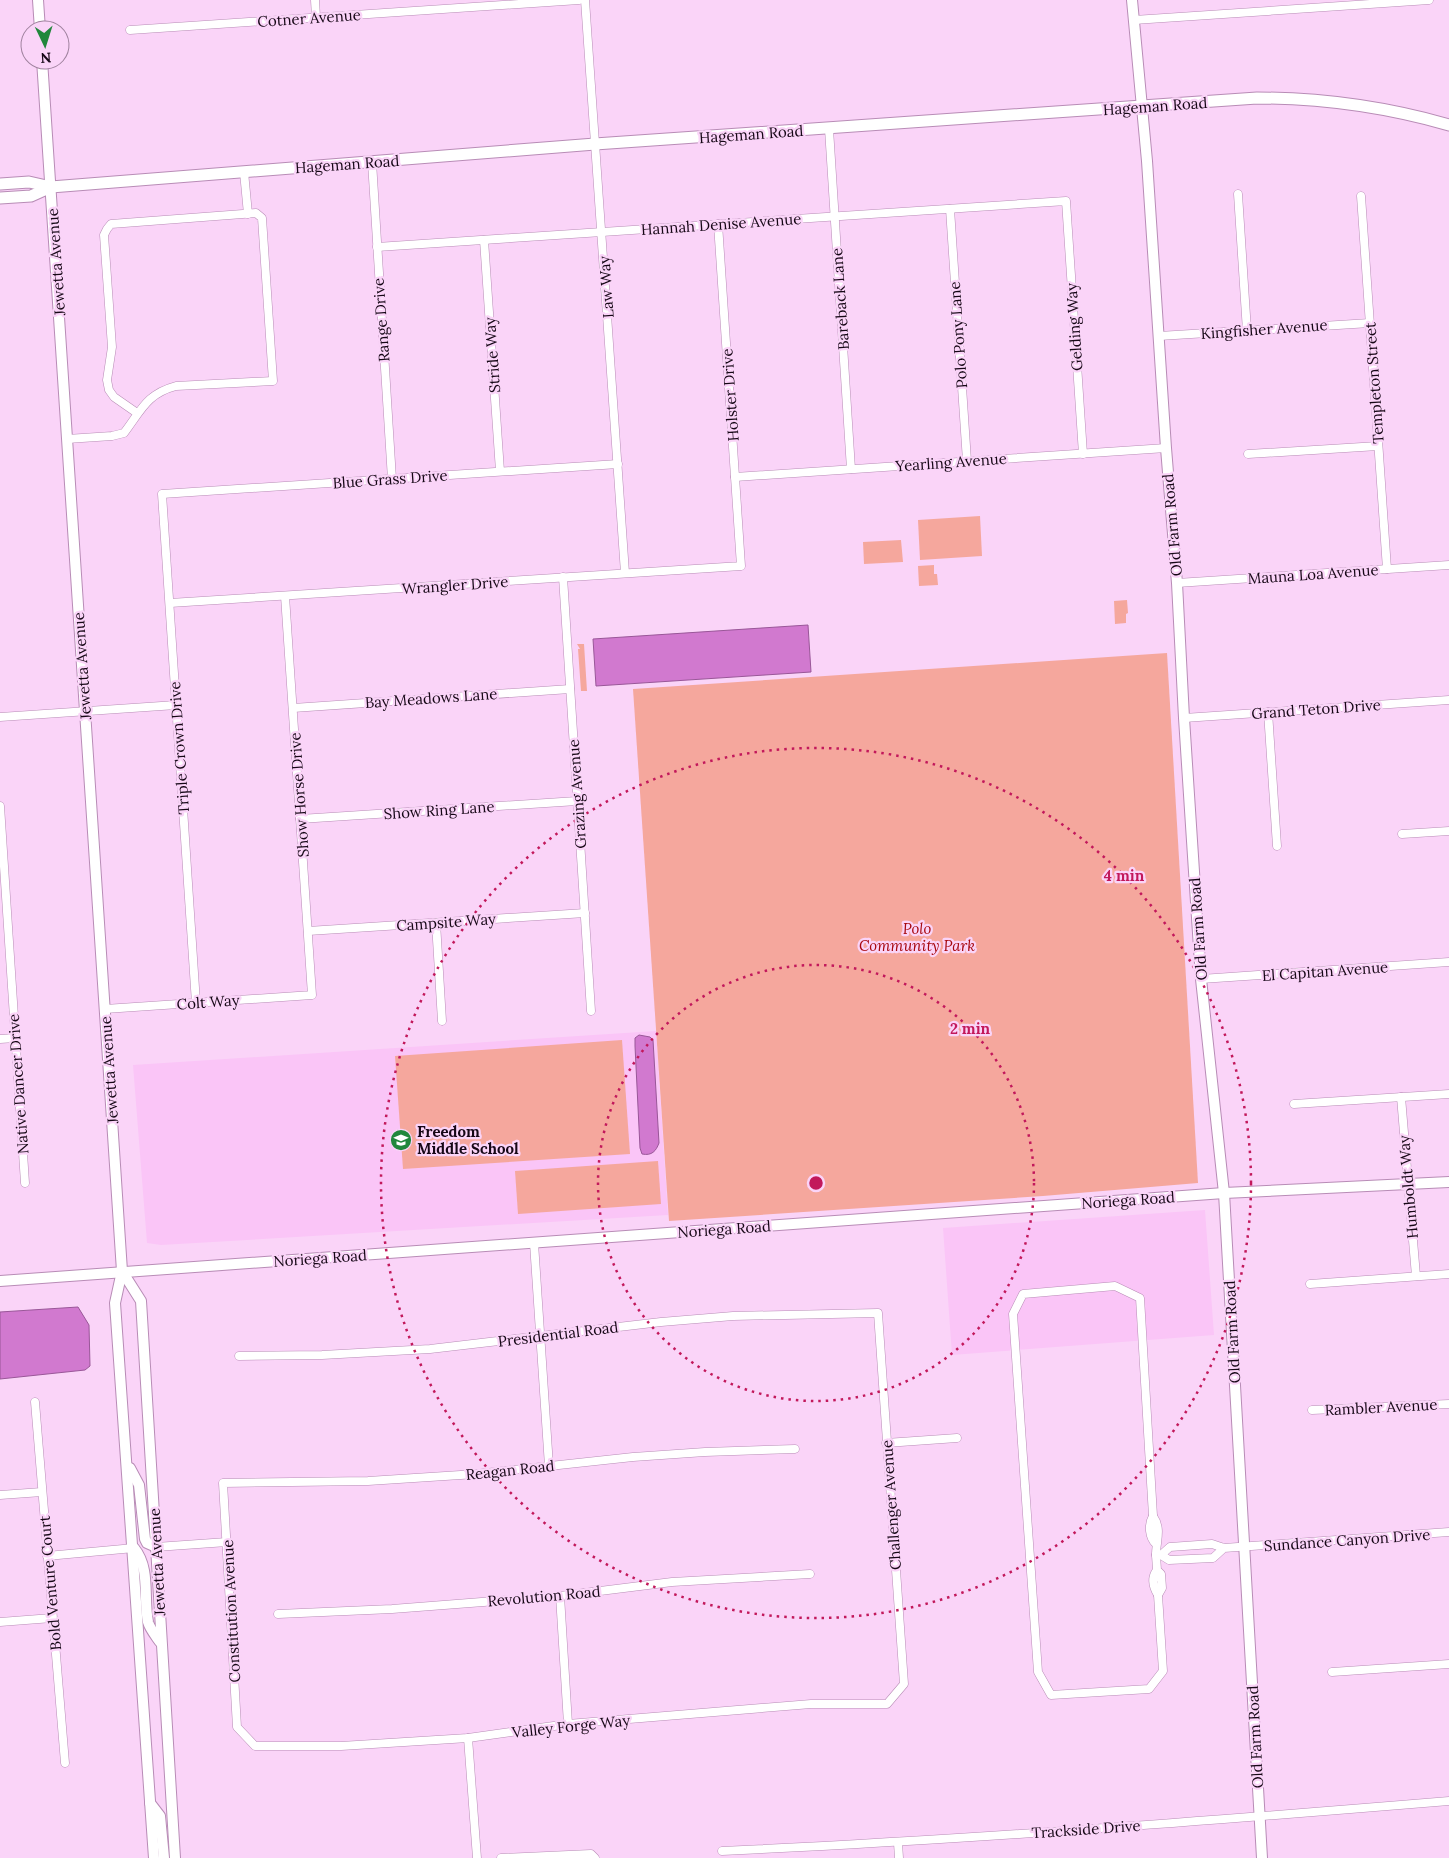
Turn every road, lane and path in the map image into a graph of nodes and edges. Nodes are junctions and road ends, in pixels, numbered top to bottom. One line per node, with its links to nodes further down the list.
1 (38, 0): 8 (street)
2 (315, 0): 7 (street)
3 (579, 0): 7 (street, Cotner Avenue)
4 (586, 0): 15 (street, Law Way)
5 (1132, 0): 9 (street, Old Farm Road)
6 (1428, 0): 9 (street)
7 (316, 17): 10 (street, Cotner Avenue)
8 (39, 20)
9 (1134, 20): 12 (street, Old Farm Road)
10 (130, 30)
11 (43, 70): 19 (street, Jewetta Avenue)
12 (1141, 107): 13 (main road, Hageman Road); 14 (main road, Hageman Road); 33 (street, Old Farm Road)
13 (1449, 125)
14 (829, 128): 15 (main road, Hageman Road); 26 (street, Bareback Lane)
15 (595, 144): 16 (main road, Hageman Road); 28 (street, Law Way)
16 (372, 162): 17 (main road, Hageman Road); 30 (street, Range Drive)
17 (244, 172): 19 (main road, Hageman Road); 25 (street)
18 (0, 184): 19 (main road, Hageman Road)
19 (51, 187): 22 (main road, Hageman Road); 35 (street, Jewetta Avenue)
20 (1238, 194): 32 (street)
21 (1361, 196): 31 (street, Templeton Street)
22 (0, 198)
23 (1066, 201): 24 (street, Hannah Denise Avenue); 38 (street, Gelding Way)
24 (950, 209): 26 (street, Hannah Denise Avenue); 40 (street, Polo Pony Lane)
25 (248, 214): 34 (street); 34 (street)
26 (834, 216): 27 (street, Hannah Denise Avenue); 42 (street, Bareback Lane)
27 (718, 224): 28 (street, Hannah Denise Avenue); 44 (street, Holster Drive)
28 (602, 232): 29 (street, Hannah Denise Avenue); 41 (street, Law Way)
29 (484, 240): 30 (street, Hannah Denise Avenue); 43 (street, Stride Way)
30 (376, 247): 45 (street, Range Drive)
31 (1370, 322): 32 (street, Kingfisher Avenue); 36 (street, Templeton Street)
32 (1247, 331): 33 (street, Kingfisher Avenue)
33 (1159, 336): 37 (street, Old Farm Road)
34 (137, 413): 35 (street)
35 (68, 439): 59 (street, Jewetta Avenue)
36 (1378, 446): 39 (street); 49 (street, Templeton Street)
37 (1166, 448): 38 (street, Yearling Avenue); 52 (street, Old Farm Road)
38 (1083, 454): 40 (street, Yearling Avenue)
39 (1248, 454)
40 (967, 461): 42 (street, Yearling Avenue)
41 (618, 464): 43 (street, Blue Grass Drive); 50 (street, Law Way)
42 (851, 469): 44 (street, Yearling Avenue)
43 (500, 472): 45 (street, Blue Grass Drive)
44 (735, 477): 48 (street, Holster Drive)
45 (392, 479): 46 (street, Blue Grass Drive)
46 (162, 494): 54 (street, Triple Crown Drive)
47 (1449, 565): 49 (street, Mauna Loa Avenue)
48 (741, 566): 50 (street, Wrangler Drive)
49 (1387, 569): 52 (street, Mauna Loa Avenue)
50 (625, 573): 51 (street, Wrangler Drive)
51 (563, 578): 53 (street, Wrangler Drive); 55 (street, Grazing Avenue)
52 (1177, 583): 62 (street, Old Farm Road)
53 (286, 596): 54 (street, Wrangler Drive); 58 (street, Show Horse Drive)
54 (170, 604): 57 (street, Triple Crown Drive)
55 (570, 689): 58 (street, Bay Meadows Lane); 63 (street, Grazing Avenue)
56 (1449, 700): 60 (street, Grand Teton Drive)
57 (176, 705): 59 (street); 76 (street, Triple Crown Drive)
58 (293, 708): 65 (street, Show Horse Drive)
59 (85, 711): 61 (street); 77 (street, Jewetta Avenue)
60 (1268, 712): 62 (street, Grand Teton Drive); 68 (street)
61 (0, 717)
62 (1184, 718): 74 (street, Old Farm Road)
63 (577, 801): 65 (street, Show Ring Lane); 70 (street, Grazing Avenue)
64 (0, 806): 69 (street, Native Dancer Drive)
65 (300, 819): 72 (street, Show Horse Drive)
66 (1449, 831): 67 (street)
67 (1402, 834)
68 (1277, 846)
69 (3, 910): 80 (street, Native Dancer Drive)
70 (585, 913): 71 (street, Campsite Way); 78 (street, Grazing Avenue)
71 (436, 923): 72 (street, Campsite Way); 79 (street)
72 (308, 931): 75 (street, Show Horse Drive)
73 (1449, 962): 74 (street, El Capitan Avenue)
74 (1201, 979): 88 (street, Old Farm Road)
75 (312, 995): 76 (street, Colt Way)
76 (196, 1003): 77 (street, Colt Way)
77 (105, 1009): 90 (street, Jewetta Avenue)
78 (591, 1011)
79 (442, 1021)
80 (15, 1038): 81 (street); 86 (street, Native Dancer Drive)
81 (0, 1039)
82 (1449, 1094): 83 (street)
83 (1401, 1097): 84 (street); 87 (street, Humboldt Way)
84 (1294, 1104)
85 (1449, 1182): 87 (street, Noriega Road)
86 (25, 1183)
87 (1407, 1184): 88 (street, Noriega Road); 92 (street, Humboldt Way)
88 (1224, 1193): 89 (street, Noriega Road); 112 (street, Old Farm Road)
89 (534, 1244): 90 (street, Noriega Road); 96 (street)
90 (122, 1271): 93 (street, Noriega Road); 104 (street, Jewetta Avenue); 111 (street, Jewetta Avenue)
91 (1449, 1274): 92 (street)
92 (1416, 1276): 94 (street)
93 (0, 1281)
94 (1310, 1284)
95 (878, 1313): 96 (street, Presidential Road); 102 (street, Challenger Avenue)
96 (540, 1336): 97 (street, Presidential Road); 105 (street)
97 (239, 1356)
98 (35, 1402): 107 (street, Bold Venture Court)
99 (1449, 1404): 100 (street, Rambler Avenue)
100 (1312, 1410)
101 (957, 1438): 102 (street)
102 (886, 1443): 125 (street, Challenger Avenue)
103 (795, 1449): 105 (street, Reagan Road)
104 (128, 1462): 111 (street); 113 (street, Jewetta Avenue)
105 (549, 1466): 106 (street, Reagan Road)
106 (223, 1483): 110 (street, Constitution Avenue)
107 (42, 1492): 108 (street); 116 (street, Bold Venture Court)
108 (0, 1496)
109 (1449, 1532): 112 (street, Sundance Canyon Drive)
110 (227, 1542): 111 (street); 127 (street, Constitution Avenue)
111 (156, 1547): 122 (street, Jewetta Avenue)
112 (1244, 1547): 114 (street, Sundance Canyon Drive); 132 (street, Old Farm Road)
113 (134, 1548): 116 (street); 122 (street); 131 (street, Jewetta Avenue)
114 (1224, 1548): 115 (street); 115 (street)
115 (1158, 1555): 115 (street)
116 (48, 1556): 120 (street, Bold Venture Court)
117 (810, 1574): 118 (street, Revolution Road)
118 (560, 1596): 119 (street, Revolution Road); 126 (street)
119 (278, 1614)
120 (52, 1618): 121 (street); 129 (street, Bold Venture Court)
121 (0, 1622)
122 (161, 1643): 137 (street, Jewetta Avenue)
123 (1449, 1664): 124 (street)
124 (1332, 1672)
125 (895, 1694): 126 (street, Valley Forge Way)
126 (568, 1724): 128 (street, Valley Forge Way)
127 (246, 1737): 128 (street, Valley Forge Way)
128 (468, 1738): 138 (street)
129 (65, 1763)
130 (1449, 1801): 132 (street, Trackside Drive)
131 (150, 1803): 135 (street, Jewetta Avenue); 136 (street)
132 (1260, 1817): 133 (street, Trackside Drive); 142 (street, Old Farm Road)
133 (898, 1843): 134 (street, Trackside Drive); 141 (street)
134 (722, 1851)
135 (154, 1858)
136 (164, 1858)
137 (175, 1858)
138 (477, 1858)
139 (502, 1858): 140 (street)
140 (595, 1858)
141 (900, 1858)
142 (1262, 1858)

